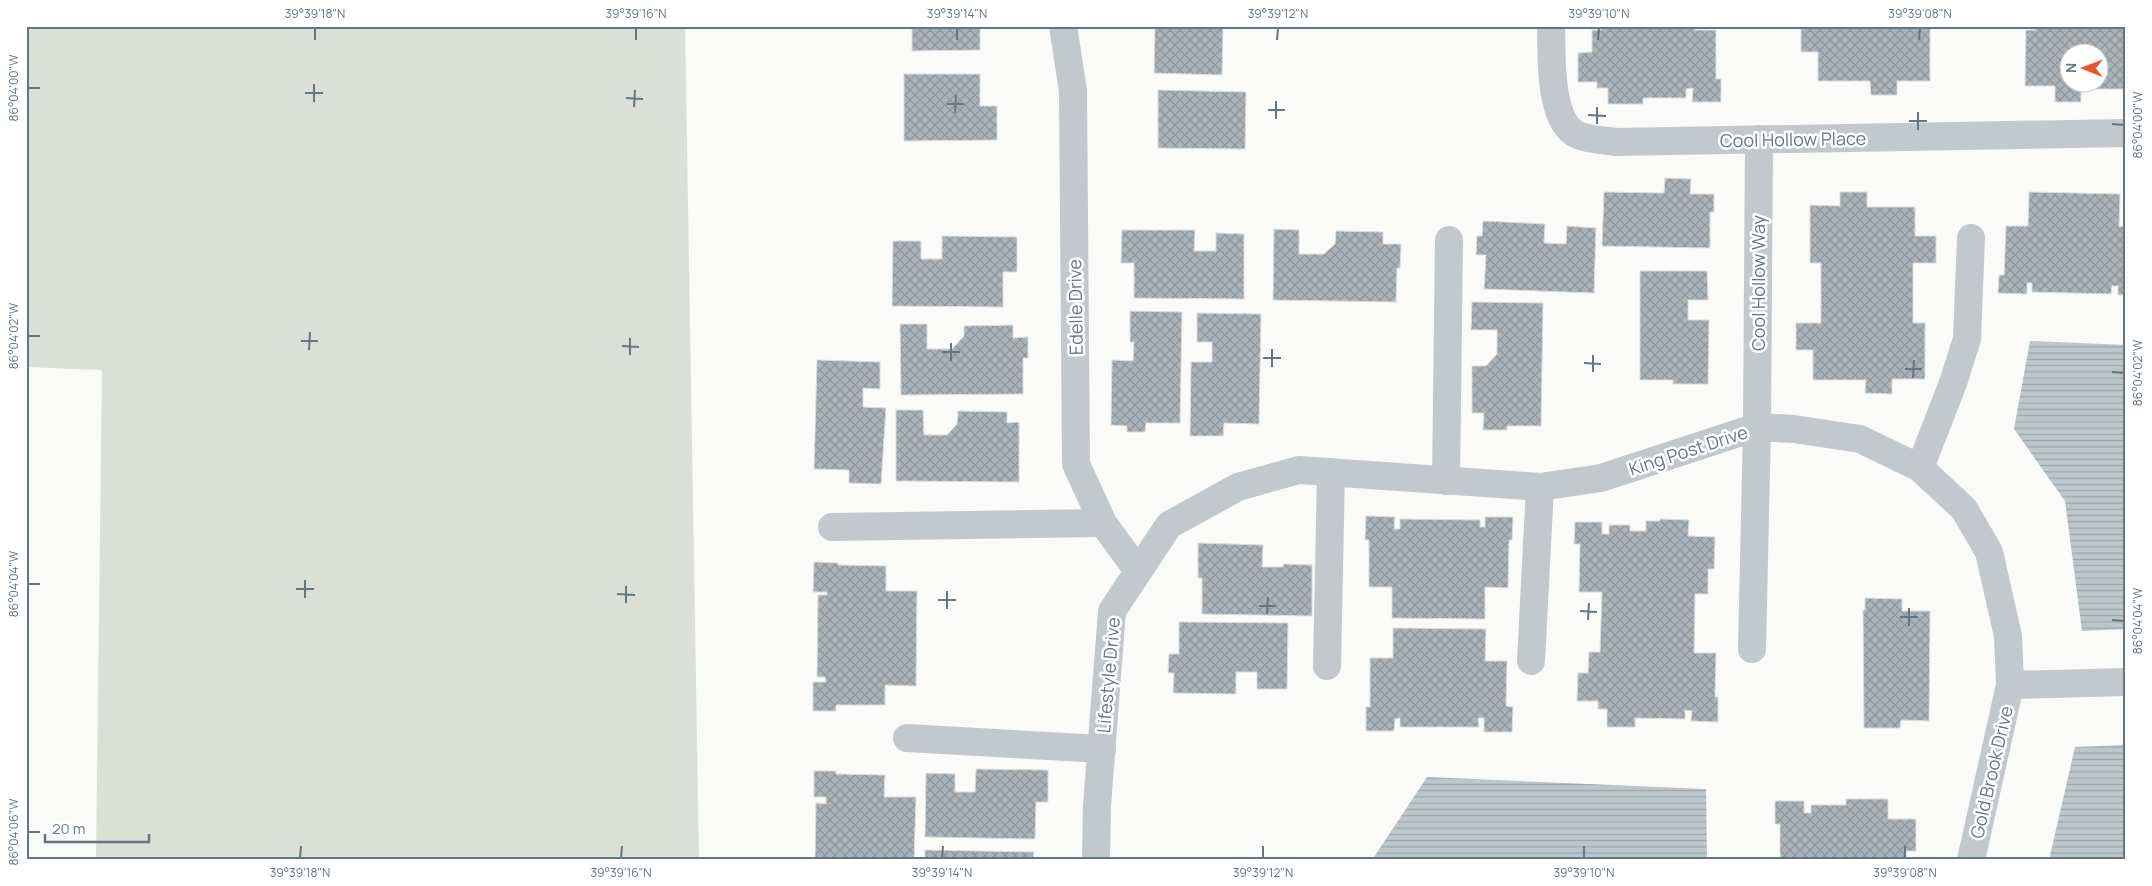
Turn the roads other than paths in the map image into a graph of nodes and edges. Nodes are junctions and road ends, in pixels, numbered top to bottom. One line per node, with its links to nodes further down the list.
1 (1063, 26): 13 (street, Edelle Drive)
2 (1551, 26): 4 (street, Cool Hollow Place)
3 (2126, 132): 4 (street, Cool Hollow Place)
4 (1759, 139): 7 (street, Cool Hollow Way)
5 (1971, 238): 8 (street)
6 (1449, 240): 10 (street)
7 (1757, 427): 8 (street, King Post Drive); 12 (street, King Post Drive); 16 (street, Cool Hollow Way)
8 (1920, 468): 20 (street, King Post Drive)
9 (1331, 472): 10 (street, King Post Drive); 11 (street, King Post Drive); 18 (street)
10 (1446, 481): 12 (street, King Post Drive)
11 (1238, 487): 15 (street, Lifestyle Drive)
12 (1540, 487): 17 (street)
13 (1104, 523): 14 (street); 15 (street, Edelle Drive)
14 (832, 527)
15 (1138, 572): 22 (street, Lifestyle Drive)
16 (1752, 649)
17 (1531, 661)
18 (1327, 666)
19 (2126, 682): 20 (street)
20 (2010, 685): 24 (street, Gold Brook Drive)
21 (907, 738): 22 (street)
22 (1102, 749): 23 (street, Lifestyle Drive)
23 (1096, 860)
24 (1971, 860)

